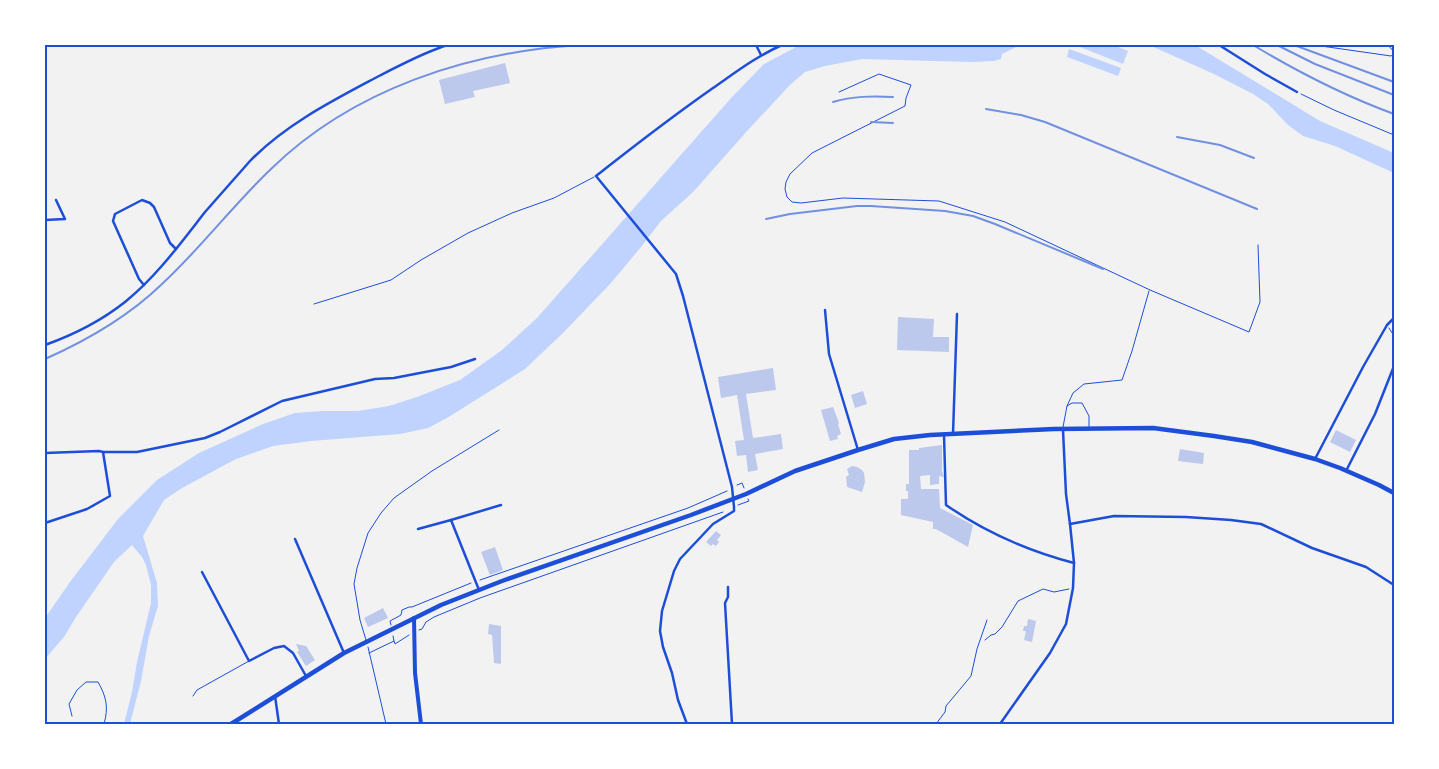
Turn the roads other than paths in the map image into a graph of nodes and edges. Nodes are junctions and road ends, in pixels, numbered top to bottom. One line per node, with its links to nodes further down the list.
1 (448, 45): 7 (street)
2 (756, 45): 9 (street)
3 (782, 45): 9 (street)
4 (1219, 45): 11 (street)
5 (1314, 45): 8 (lane)
6 (1388, 45): 8 (lane)
7 (444, 46): 16 (street)
8 (1394, 53)
9 (761, 55): 12 (street)
10 (839, 92): 18 (lane)
11 (1297, 92)
12 (596, 176): 19 (lane); 38 (street)
13 (56, 200): 14 (street)
14 (45, 220)
15 (1258, 245): 18 (lane)
16 (176, 249): 17 (street); 17 (street)
17 (144, 285): 23 (street)
18 (1150, 290): 26 (lane)
19 (314, 304)
20 (825, 310): 32 (street)
21 (957, 314): 31 (street)
22 (1394, 318): 35 (street)
23 (45, 345)
24 (475, 359): 33 (street)
25 (1394, 366): 36 (street)
26 (1067, 406): 27 (lane); 28 (lane)
27 (1089, 428): 28 (main road); 35 (main road)
28 (1063, 429): 31 (main road); 42 (street)
29 (499, 430): 52 (lane)
30 (944, 434): 31 (main road); 32 (main road); 45 (street)
31 (954, 434)
32 (858, 450): 38 (main road)
33 (104, 452): 34 (street); 41 (street)
34 (45, 453)
35 (1315, 459): 36 (main road)
36 (1346, 471): 37 (main road)
37 (1394, 493)
38 (734, 499): 49 (main road); 64 (street)
39 (501, 505): 40 (street)
40 (451, 520): 43 (street); 49 (street)
41 (45, 523)
42 (1070, 524): 45 (street); 47 (street)
43 (418, 529)
44 (295, 539): 53 (street)
45 (1074, 563): 67 (street)
46 (202, 572): 54 (street)
47 (1394, 585)
48 (728, 587): 65 (street)
49 (479, 590): 50 (main road)
50 (414, 618): 52 (main road); 62 (main road)
51 (987, 620): 66 (lane)
52 (367, 642): 53 (main road)
53 (344, 654): 55 (main road)
54 (249, 661): 55 (street); 56 (lane)
55 (306, 676): 57 (main road)
56 (193, 696)
57 (275, 696): 60 (main road); 61 (street)
58 (72, 716): 59 (lane)
59 (104, 724)
60 (231, 724)
61 (279, 724)
62 (421, 724): 63 (lane)
63 (434, 724)
64 (687, 724)
65 (732, 724)
66 (936, 724)
67 (1000, 724)

